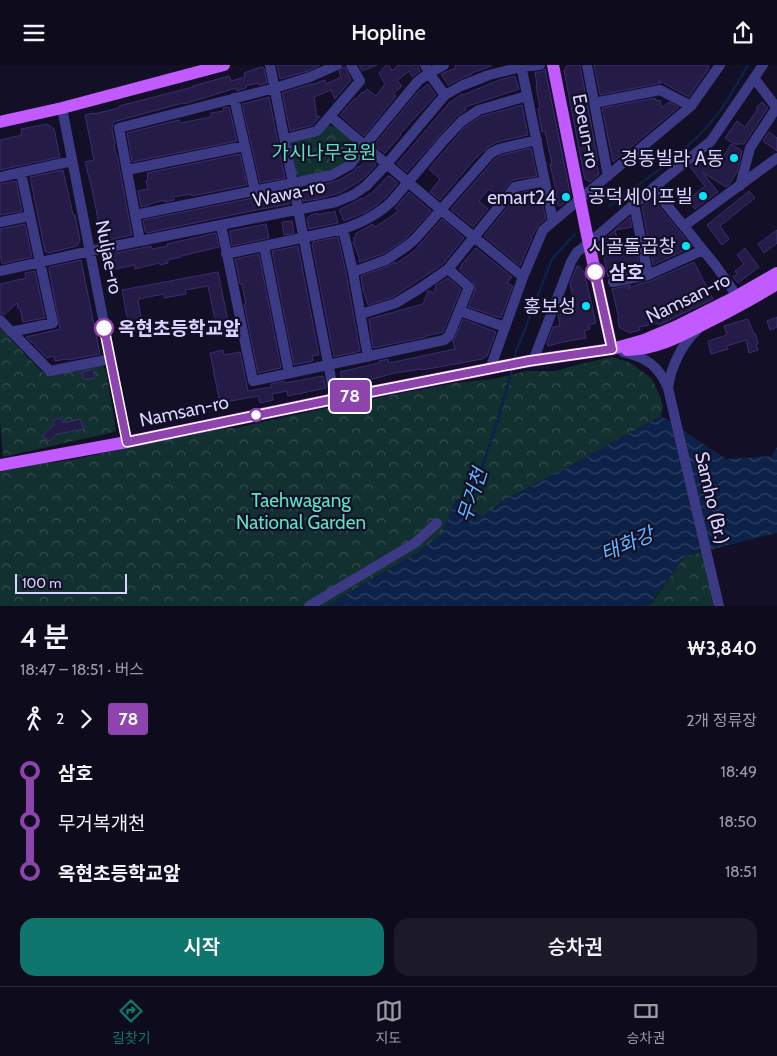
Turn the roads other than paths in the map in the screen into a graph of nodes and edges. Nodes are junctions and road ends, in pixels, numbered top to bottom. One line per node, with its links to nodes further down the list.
1 (224, 65): 21 (main road)
2 (270, 65): 14 (street)
3 (337, 65): 14 (street)
4 (351, 65): 22 (street)
5 (444, 65): 12 (street)
6 (540, 65): 10 (street, Wawa-ro)
7 (553, 65): 41 (main road, Eoeun-ro)
8 (586, 65): 18 (street)
9 (763, 65): 13 (street)
10 (521, 66): 15 (street, Wawa-ro); 16 (street)
11 (717, 66): 19 (street)
12 (427, 69): 15 (street); 26 (street)
13 (754, 78): 20 (street); 39 (street)
14 (275, 88): 17 (street); 24 (street)
15 (446, 95): 30 (street, Wawa-ro)
16 (527, 96): 25 (street); 36 (street)
17 (234, 98): 27 (street); 31 (street)
18 (594, 103): 19 (street); 33 (street)
19 (691, 106): 33 (street)
20 (777, 107): 38 (street)
21 (62, 108): 23 (main road); 29 (street, Nuljae-ro)
22 (330, 117): 24 (street); 26 (street)
23 (0, 122)
24 (285, 139): 37 (street)
25 (537, 140): 35 (street); 44 (street)
26 (365, 145): 30 (street); 37 (street)
27 (245, 146): 31 (street); 40 (street)
28 (777, 158): 38 (street)
29 (72, 161): 32 (street); 58 (street, Nuljae-ro)
30 (386, 165): 36 (street); 43 (street, Wawa-ro)
31 (127, 170): 45 (street)
32 (21, 173): 34 (street); 46 (street)
33 (608, 176): 41 (street)
34 (0, 177)
35 (546, 181): 47 (street); 52 (street)
36 (408, 182): 44 (street); 51 (street)
37 (293, 183): 40 (street); 43 (street)
38 (740, 186): 50 (street)
39 (653, 188): 42 (street); 50 (street)
40 (255, 191): 45 (street)
41 (580, 201): 47 (street); 54 (main road, Eoeun-ro)
42 (634, 204): 54 (street); 66 (street)
43 (298, 209): 49 (street, Wawa-ro); 53 (street)
44 (441, 210): 52 (street); 64 (street)
45 (135, 215): 55 (street)
46 (30, 216): 48 (street); 60 (street)
47 (553, 221): 67 (street)
48 (0, 222)
49 (221, 225): 55 (street, Wawa-ro); 59 (street)
50 (684, 226): 57 (street)
51 (343, 229): 53 (street); 64 (street)
52 (475, 237): 62 (street); 67 (street)
53 (304, 238): 56 (street); 83 (street)
54 (588, 239): 78 (main road); 82 (street)
55 (140, 241): 58 (street, Wawa-ro)
56 (264, 246): 59 (street); 86 (street)
57 (703, 250): 66 (street); 70 (street)
58 (90, 251): 60 (street, Wawa-ro); 81 (street, Nuljae-ro)
59 (226, 254): 86 (street)
60 (40, 262): 63 (street, Wawa-ro); 76 (street)
61 (777, 267): 70 (main road)
62 (448, 269): 71 (street); 72 (street)
63 (0, 271)
64 (353, 272): 72 (street)
65 (777, 273): 70 (main road, Namsan-ro)
66 (648, 275): 68 (street)
67 (523, 277): 75 (street)
68 (613, 282)
69 (777, 284): 74 (main road, Namsan-ro)
70 (737, 296): 77 (main road, Namsan-ro)
71 (460, 311): 75 (street); 80 (street)
72 (361, 314): 80 (street)
73 (0, 320): 76 (street)
74 (703, 325): 79 (main road, Namsan-ro); 87 (street)
75 (505, 327): 85 (street)
76 (11, 332): 81 (street)
77 (658, 334): 78 (main road, Namsan-ro); 79 (street)
78 (612, 349): 79 (main road, Namsan-ro); 82 (main road, Namsan-ro); 84 (street)
79 (644, 349): 84 (street)
80 (368, 357): 83 (street)
81 (110, 359): 89 (street, Nuljae-ro)
82 (531, 361): 85 (main road, Namsan-ro)
83 (328, 365): 86 (street); 88 (street)
84 (653, 365): 87 (street)
85 (490, 369): 88 (main road, Namsan-ro)
86 (289, 373)
87 (669, 393): 93 (street, Samho (Br.))
88 (335, 399): 89 (main road, Namsan-ro)
89 (127, 442): 90 (main road, Namsan-ro)
90 (0, 465)
91 (437, 523): 92 (street)
92 (309, 606)
93 (719, 606)

